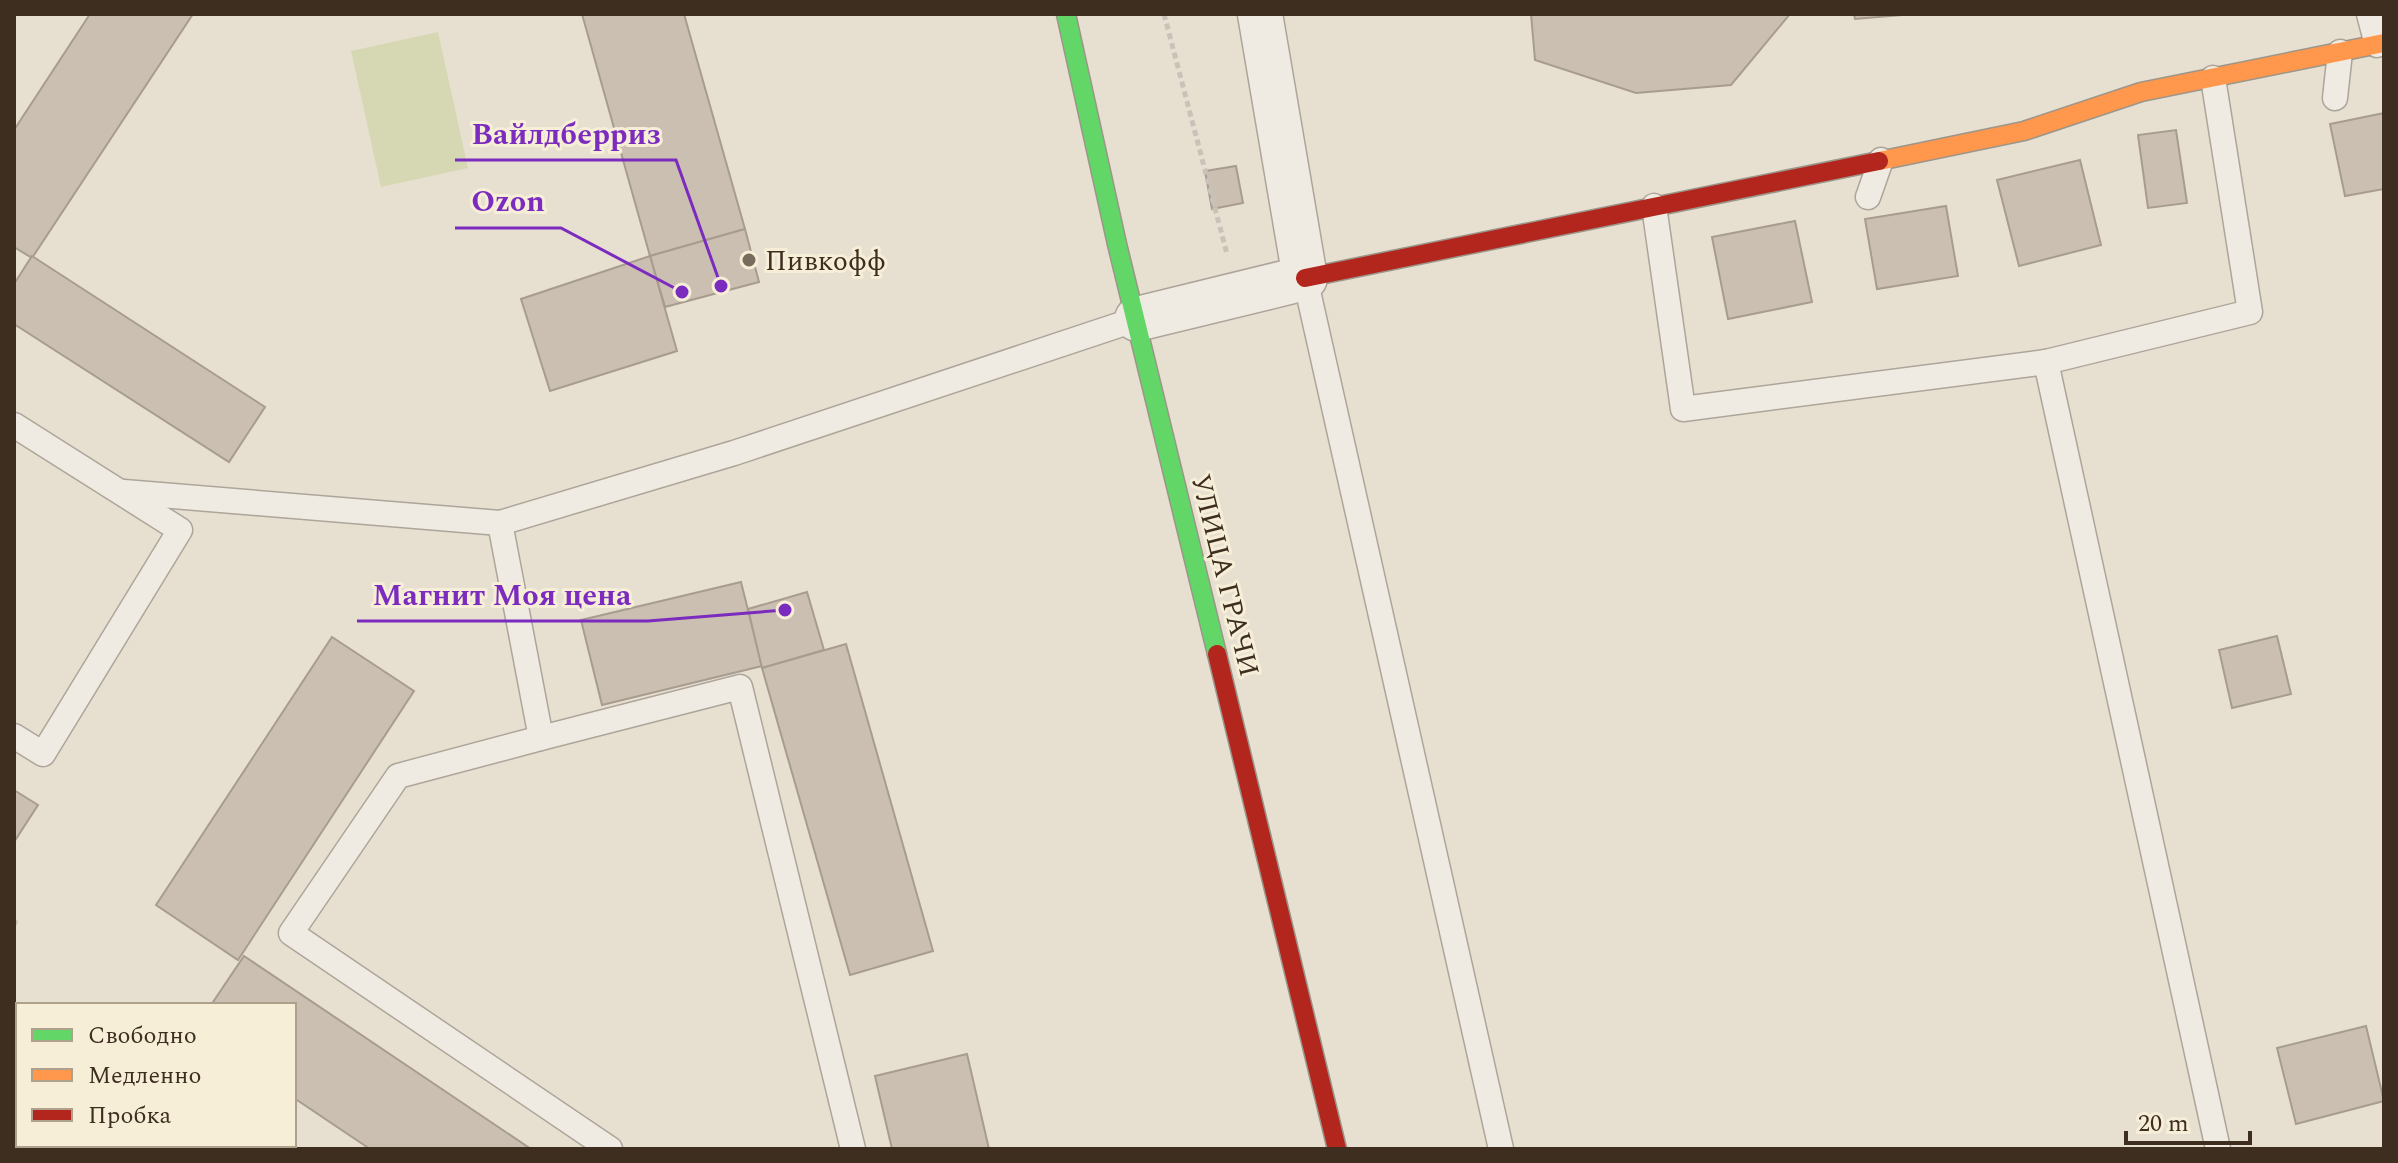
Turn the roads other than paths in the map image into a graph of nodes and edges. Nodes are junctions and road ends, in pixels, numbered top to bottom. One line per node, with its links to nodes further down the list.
1 (1066, 14): 18 (street, УЛИЦА ГРАЧИ)
2 (1260, 14): 17 (street)
3 (2369, 14): 4 (lane)
4 (2380, 44): 5 (street)
5 (2340, 52): 6 (street); 8 (lane)
6 (2213, 78): 7 (street); 19 (lane)
7 (2141, 92): 9 (lane); 10 (street)
8 (2335, 98)
9 (2135, 121)
10 (2024, 131): 11 (lane); 12 (street)
11 (2007, 159)
12 (1881, 160): 13 (street); 14 (lane)
13 (1731, 191): 15 (street); 16 (lane)
14 (1868, 197)
15 (1654, 206): 17 (street); 19 (lane)
16 (1716, 217)
17 (1305, 278): 18 (street); 28 (lane)
18 (1137, 319): 22 (lane); 27 (street, УЛИЦА ГРАЧИ)
19 (2046, 362): 29 (lane)
20 (14, 425): 21 (lane)
21 (120, 491): 22 (lane); 23 (lane)
22 (500, 523): 24 (lane)
23 (14, 736)
24 (541, 738): 25 (lane); 26 (lane)
25 (610, 1149)
26 (853, 1149)
27 (1337, 1149)
28 (1501, 1149)
29 (2218, 1149)

